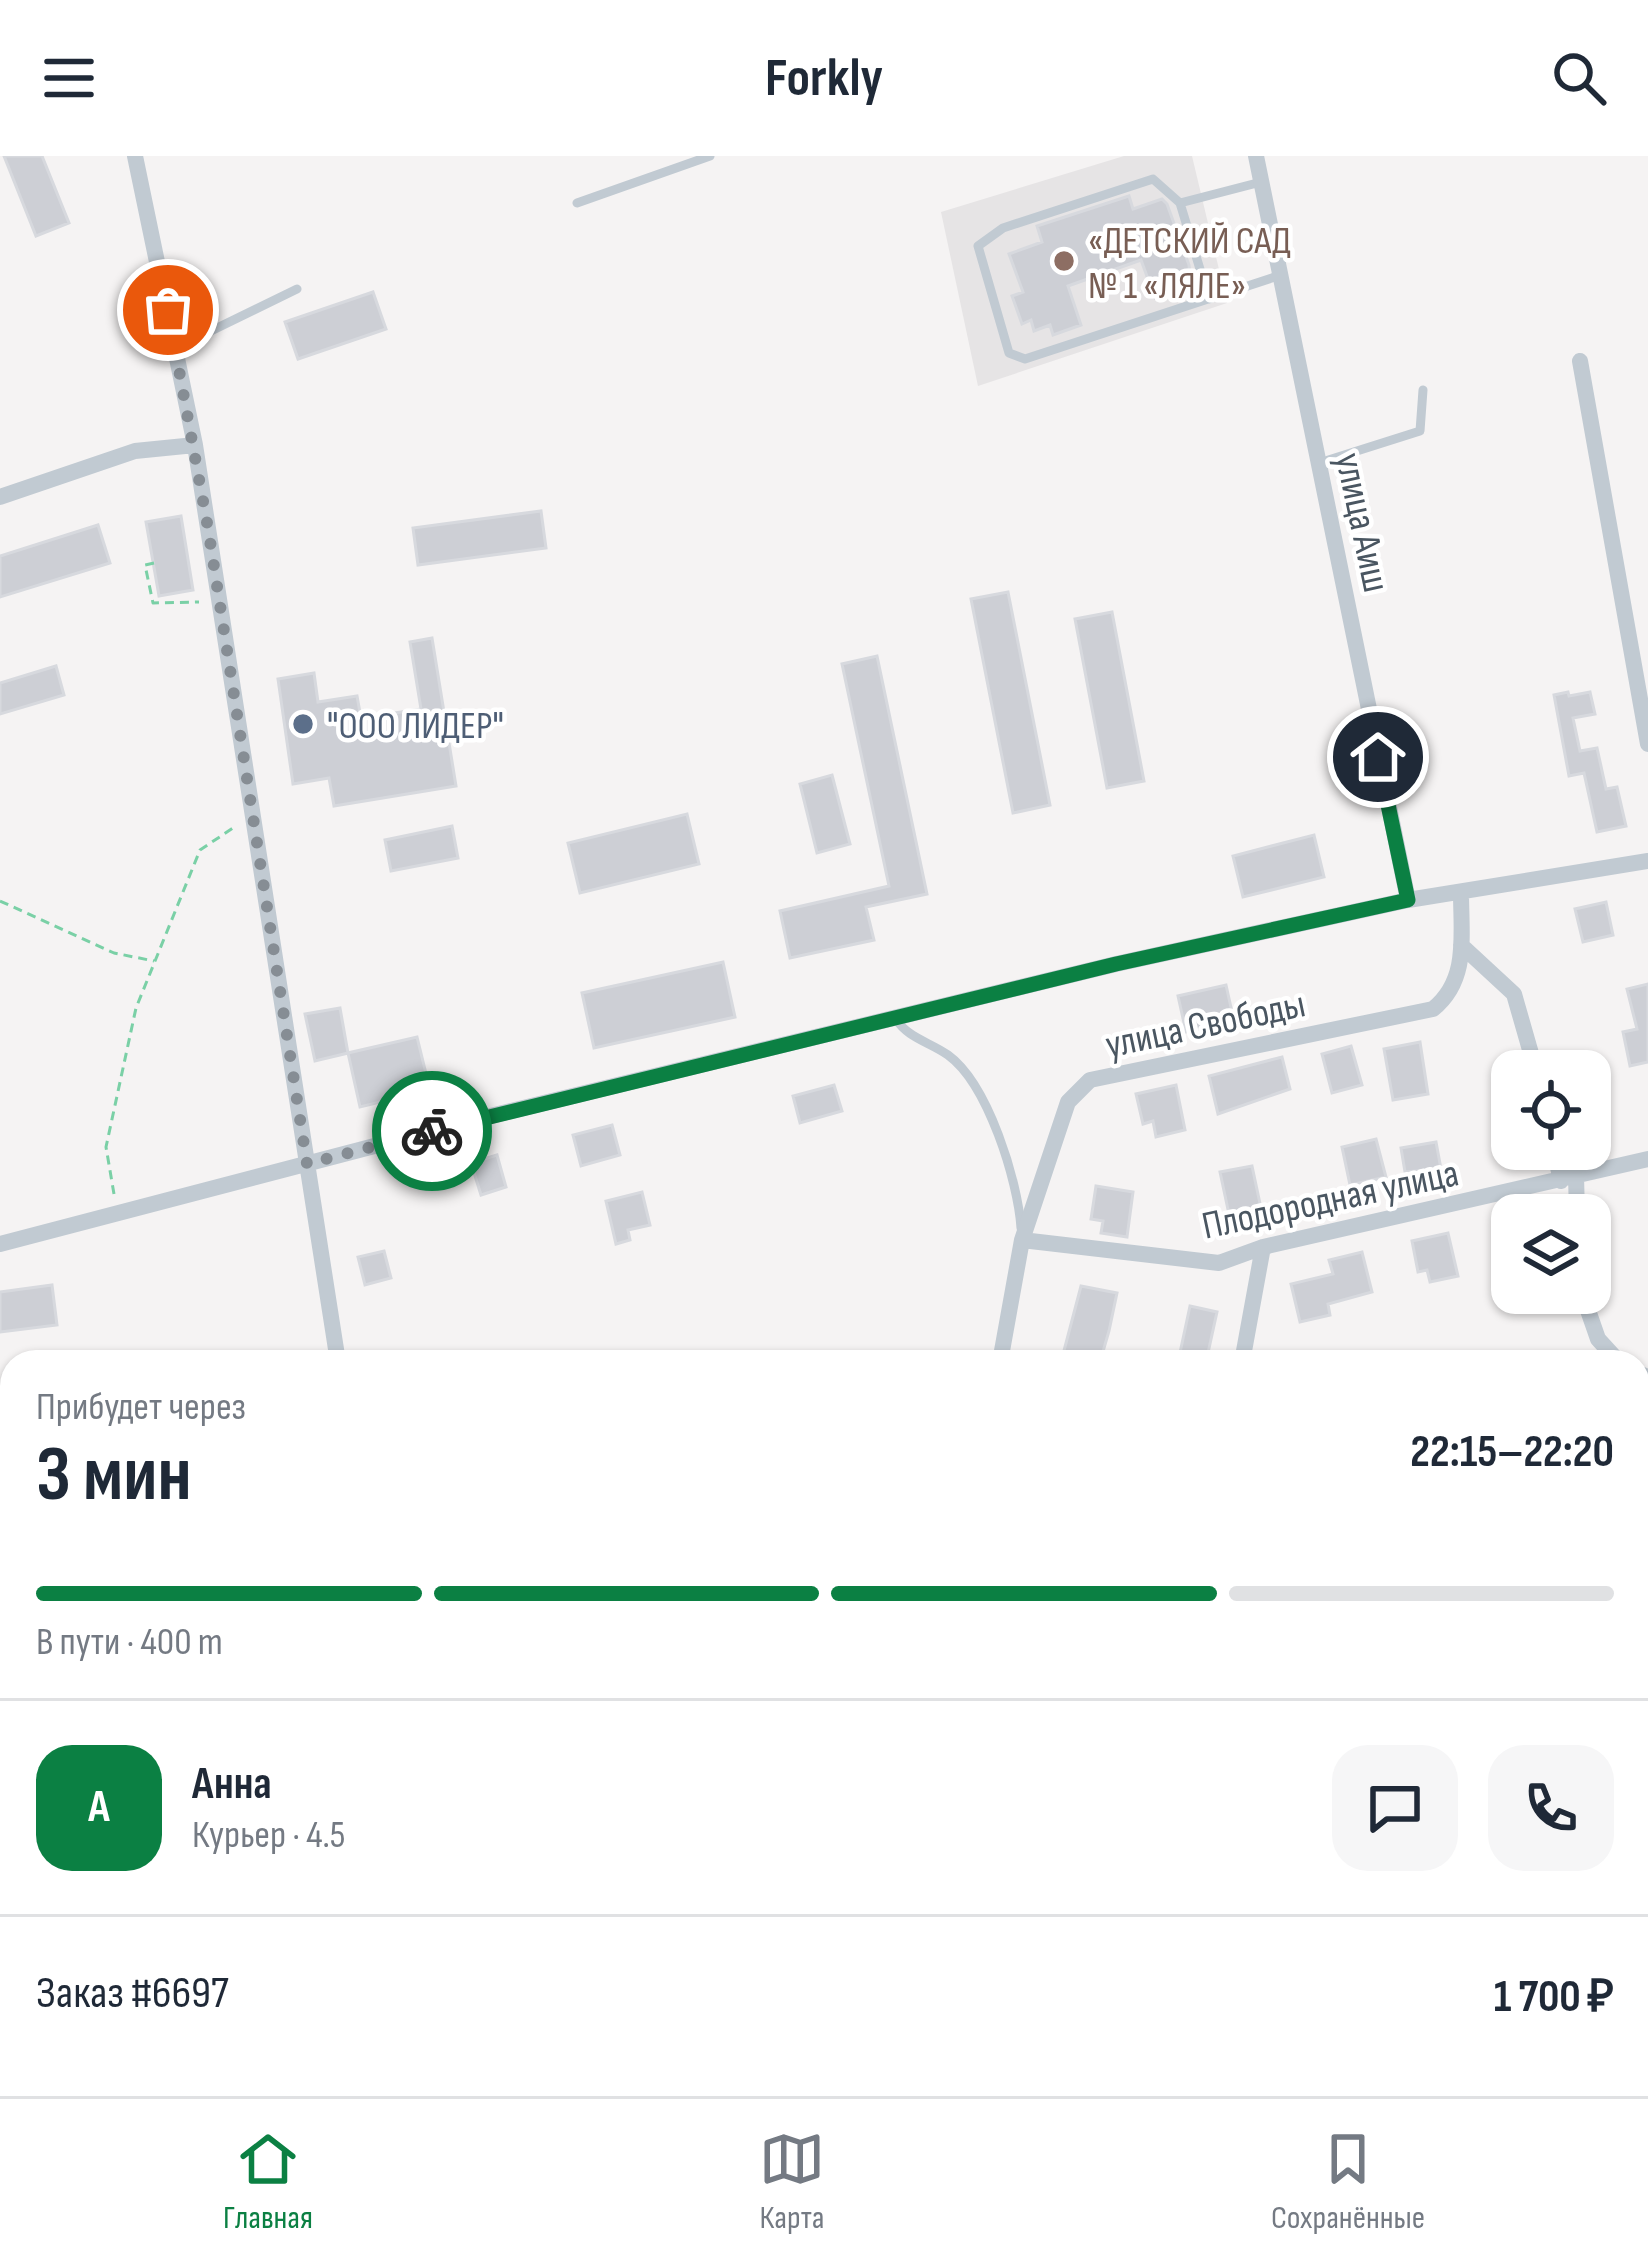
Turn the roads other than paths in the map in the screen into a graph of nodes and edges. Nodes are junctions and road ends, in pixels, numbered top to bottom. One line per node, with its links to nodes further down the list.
1 (135, 156): 10 (street)
2 (710, 156): 5 (lane)
3 (1256, 156): 4 (street, улица Аиш)
4 (1262, 182): 6 (lane); 7 (street, улица Аиш)
5 (577, 202)
6 (1180, 203): 9 (lane); 9 (lane)
7 (1280, 275): 9 (lane); 14 (street, улица Аиш)
8 (297, 289): 10 (lane)
9 (1210, 299)
10 (176, 348): 13 (street)
11 (1580, 361): 16 (street)
12 (1423, 390): 14 (lane)
13 (195, 446): 15 (street); 24 (street)
14 (1319, 464): 19 (street, улица Аиш)
15 (0, 497)
16 (1648, 744)
17 (1648, 861): 18 (street)
18 (1461, 892): 19 (street); 20 (street, улица Свободы)
19 (1408, 900): 21 (street)
20 (1461, 945): 22 (street); 28 (street, улица Свободы)
21 (896, 1018): 24 (street); 28 (lane)
22 (1530, 1050)
23 (1648, 1160): 26 (street, Плодородная улица)
24 (307, 1164): 29 (street); 32 (street)
25 (1565, 1170): 26 (street)
26 (1569, 1178): 27 (street); 30 (street, Плодородная улица)
27 (1572, 1194)
28 (1022, 1240): 30 (street, Плодородная улица); 33 (street, улица Свободы)
29 (0, 1244)
30 (1263, 1247): 34 (street)
31 (1589, 1314): 35 (street)
32 (336, 1350)
33 (1002, 1350)
34 (1244, 1350)
35 (1608, 1350)

